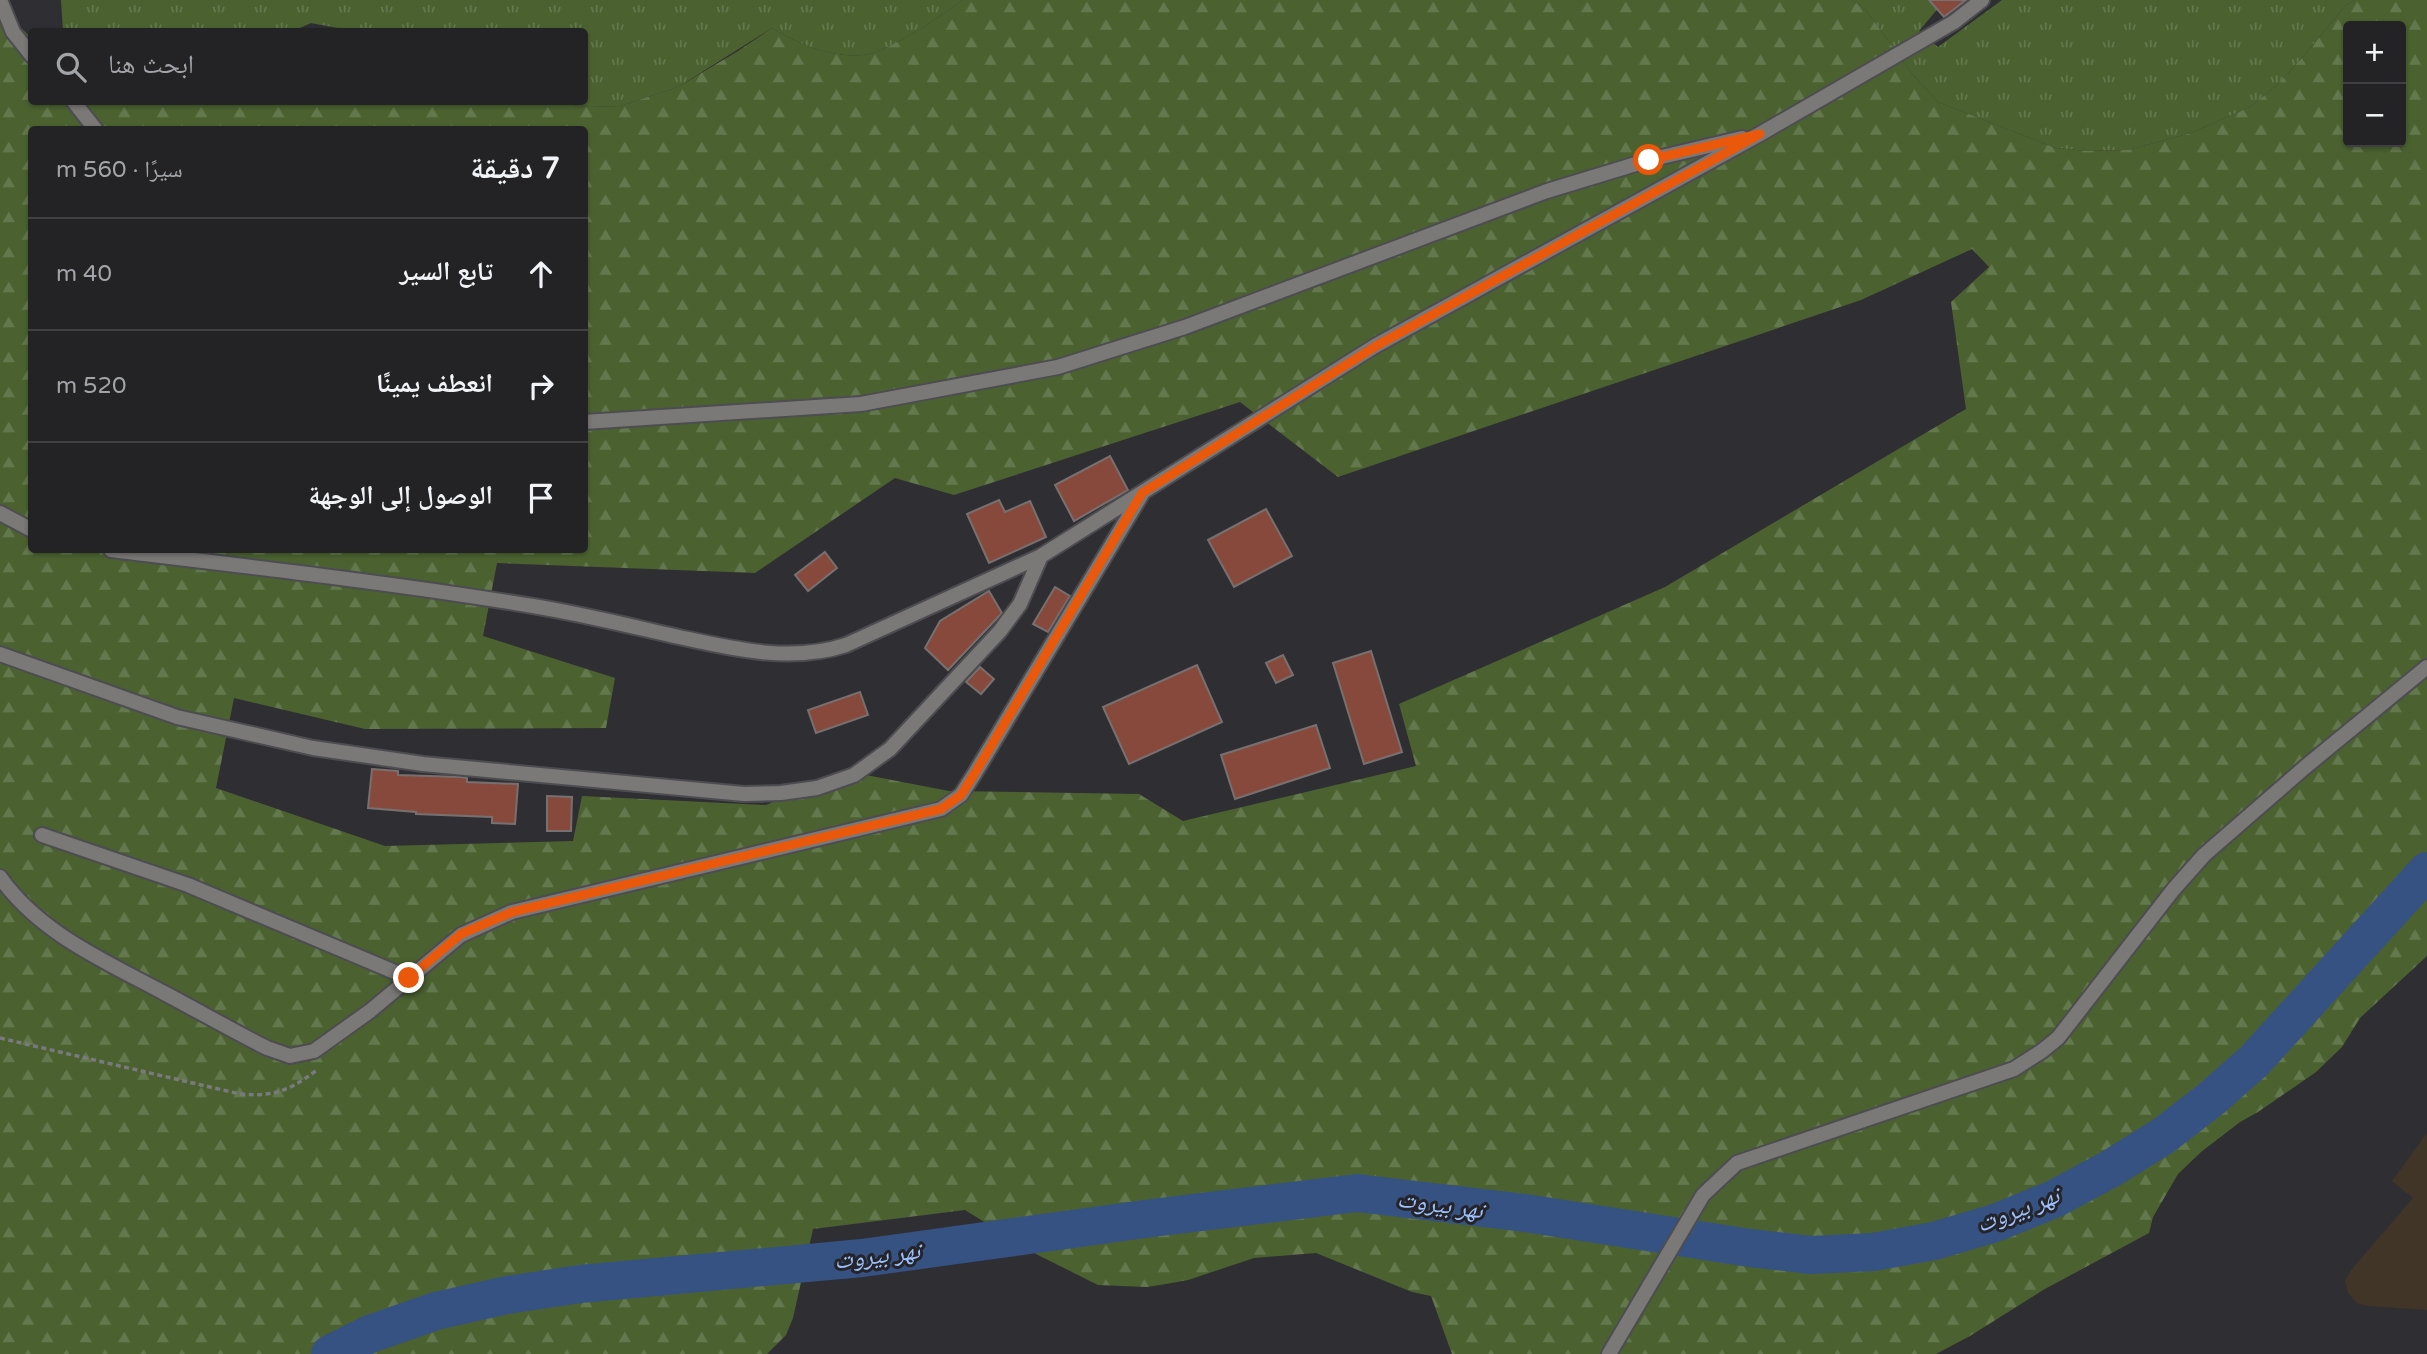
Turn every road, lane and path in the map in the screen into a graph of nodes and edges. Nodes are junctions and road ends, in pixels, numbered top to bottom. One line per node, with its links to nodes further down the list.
1 (0, 0): 3 (street)
2 (1982, 0): 6 (street)
3 (28, 51)
4 (76, 105): 5 (street)
5 (93, 126)
6 (1760, 134): 7 (street); 8 (street)
7 (588, 422)
8 (1142, 493): 12 (street); 17 (street)
9 (0, 513): 10 (street)
10 (28, 528)
11 (136, 553): 12 (street)
12 (1041, 555): 13 (street)
13 (0, 654)
14 (2427, 667): 20 (street)
15 (42, 835): 17 (street)
16 (0, 877): 17 (street)
17 (409, 978)
18 (0, 1038): 19 (path)
19 (326, 1063)
20 (1609, 1354)

